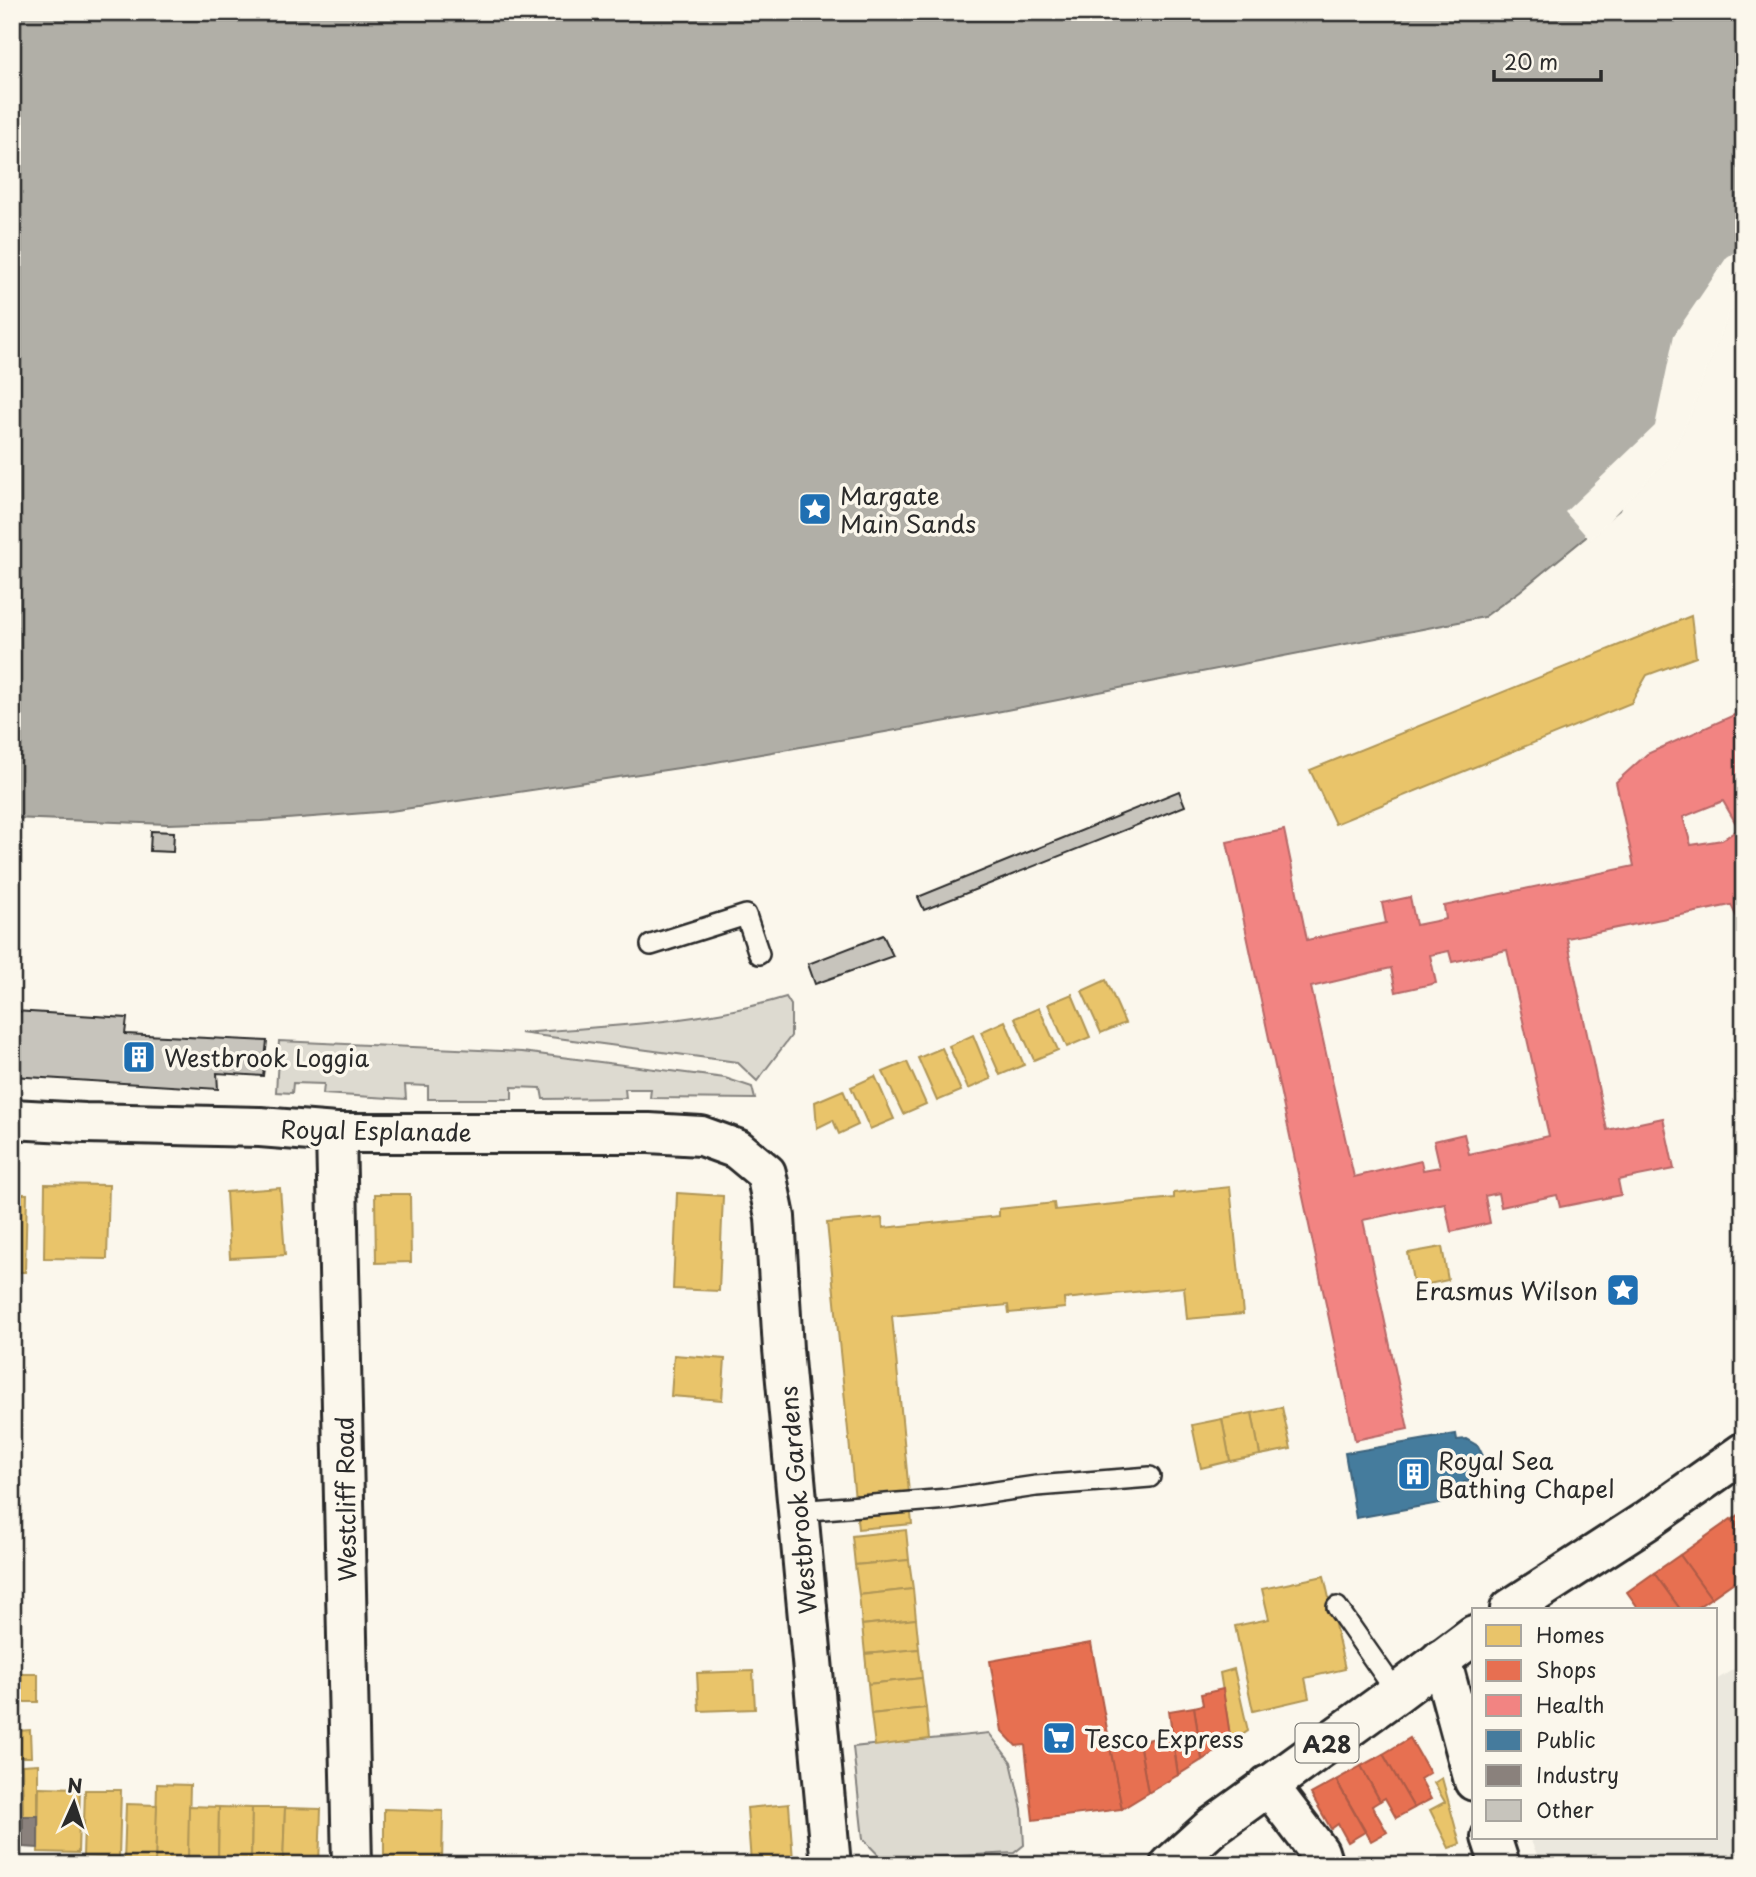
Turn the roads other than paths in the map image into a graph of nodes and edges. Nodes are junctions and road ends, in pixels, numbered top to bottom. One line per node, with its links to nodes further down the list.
1 (651, 945): 2 (lane)
2 (759, 954)
3 (12, 1119): 4 (main road, Royal Esplanade)
4 (337, 1133): 5 (main road, Royal Esplanade); 17 (main road, Westcliff Road)
5 (737, 1149): 8 (main road, Westbrook Gardens)
6 (1744, 1452): 10 (main road)
7 (1150, 1478): 8 (lane)
8 (798, 1511): 18 (main road, Westbrook Gardens)
9 (1337, 1607): 13 (lane)
10 (1512, 1608)
11 (1472, 1636): 12 (main road, A28)
12 (1441, 1659): 13 (main road, A28); 14 (main road)
13 (1396, 1693): 15 (main road, A28)
14 (1472, 1774)
15 (1268, 1785): 19 (main road, A28); 20 (main road)
16 (1492, 1839): 21 (main road)
17 (352, 1865)
18 (831, 1865)
19 (1170, 1865)
20 (1323, 1865)
21 (1500, 1865)

